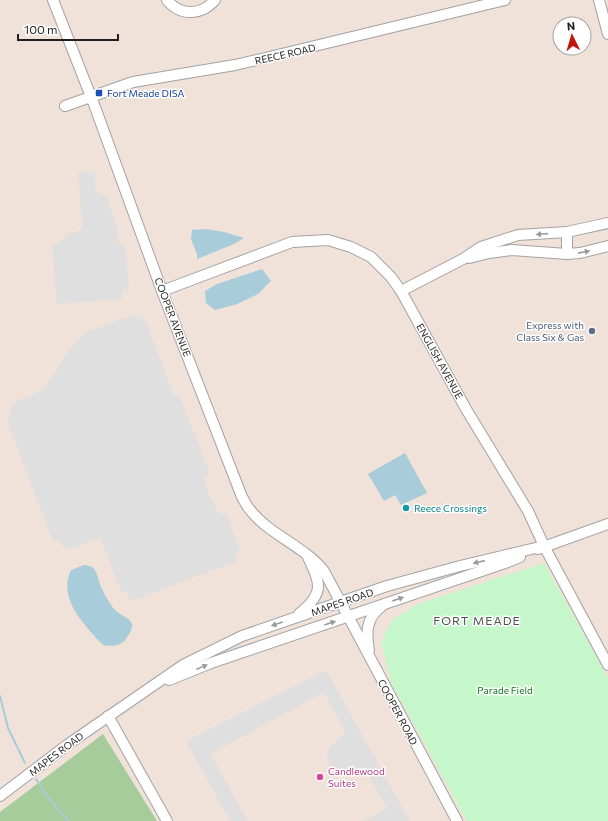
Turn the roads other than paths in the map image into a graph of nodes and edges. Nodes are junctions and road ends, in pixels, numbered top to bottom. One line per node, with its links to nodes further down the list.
1 (54, 0): 7 (street, COOPER AVENUE)
2 (167, 0): 3 (street)
3 (215, 0)
4 (505, 0): 7 (street, REECE ROAD)
5 (599, 0): 6 (street)
6 (608, 34)
7 (91, 96): 8 (street, REECE ROAD); 16 (street, COOPER AVENUE)
8 (65, 106)
9 (608, 223): 10 (street)
10 (568, 232): 11 (street, one-way to 11); 14 (street)
11 (512, 237): 13 (street); 15 (street)
12 (608, 246): 14 (street, one-way to 12)
13 (512, 250): 14 (street); 15 (street)
14 (567, 254)
15 (463, 259): 17 (street)
16 (162, 291): 17 (street, ENGLISH AVENUE); 20 (street, COOPER AVENUE)
17 (401, 291): 19 (street, ENGLISH AVENUE)
18 (608, 524): 19 (street, MAPES ROAD)
19 (544, 546): 21 (street, MAPES ROAD, one-way to 21); 22 (street, MAPES ROAD, one-way to 19); 26 (street, ENGLISH AVENUE)
20 (306, 554): 21 (street, COOPER AVENUE); 24 (street)
21 (341, 602): 23 (street, COOPER ROAD); 24 (street, MAPES ROAD)
22 (384, 604): 23 (street, MAPES ROAD); 25 (street)
23 (348, 616): 25 (street, COOPER ROAD); 27 (street, MAPES ROAD, one-way to 23)
24 (294, 618): 27 (street, MAPES ROAD, one-way to 27)
25 (371, 660): 31 (street, COOPER ROAD)
26 (608, 665)
27 (152, 686): 28 (street, MAPES ROAD)
28 (108, 716): 29 (street, MAPES ROAD); 30 (street)
29 (0, 796)
30 (167, 821)
31 (457, 821)

